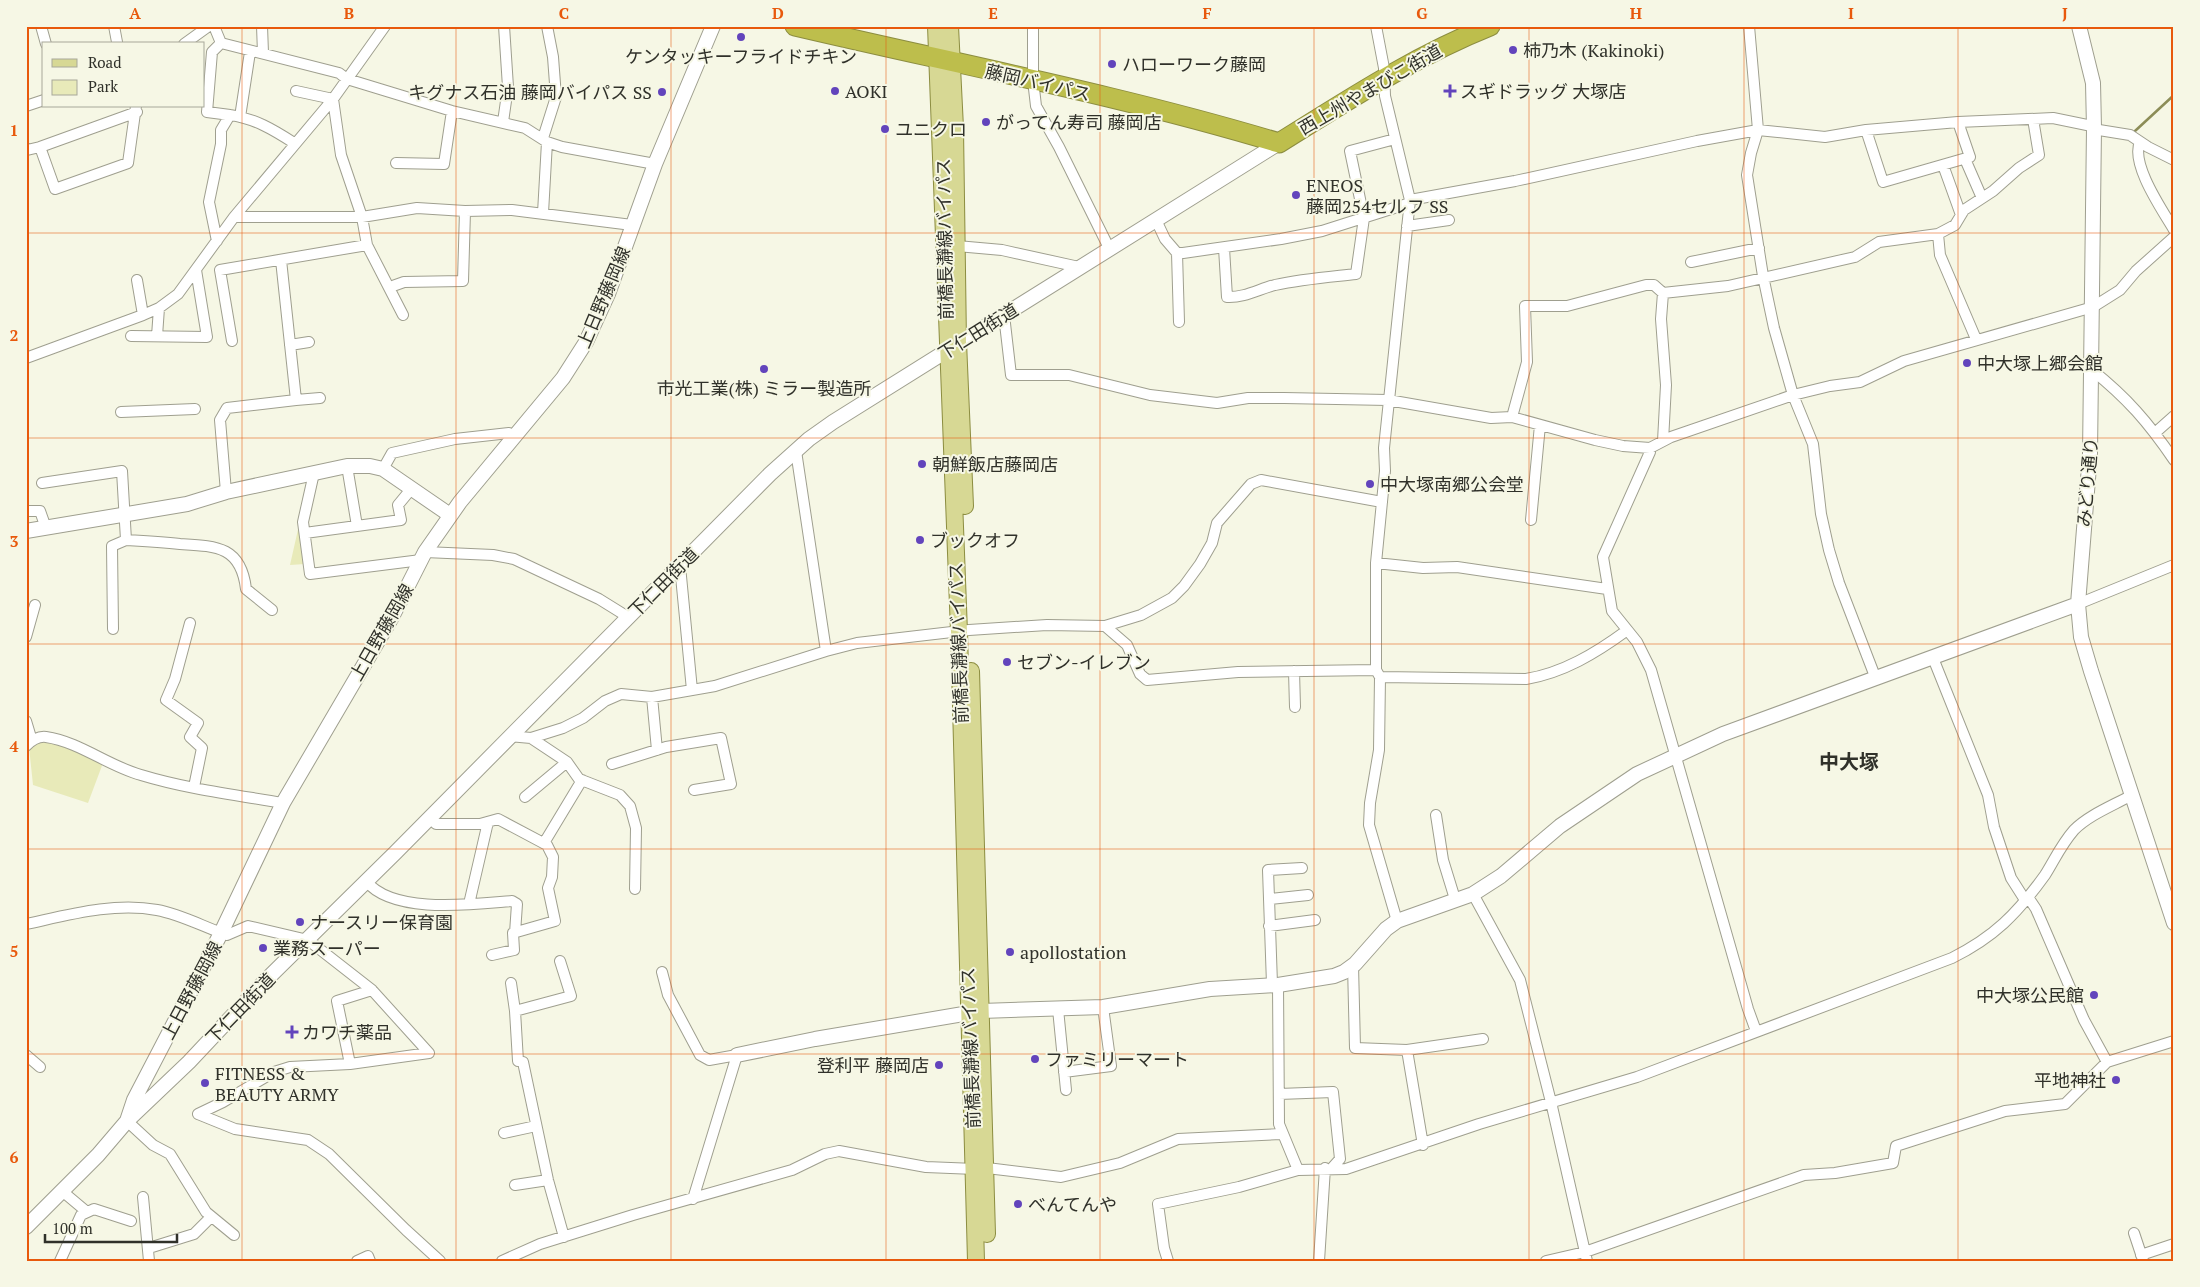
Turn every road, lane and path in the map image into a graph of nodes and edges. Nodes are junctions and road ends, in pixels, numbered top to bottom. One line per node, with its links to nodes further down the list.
1 (41, 26): 18 (street)
2 (114, 26): 19 (street)
3 (209, 26): 20 (street)
4 (214, 26): 21 (street)
5 (262, 26): 23 (street)
6 (385, 26): 26 (street)
7 (504, 26): 36 (street)
8 (547, 26): 42 (street)
9 (713, 26): 51 (street, 上日野藤岡線)
10 (795, 26): 24 (highway, 藤岡バイパス)
11 (936, 26): 24 (main road, 前橋長瀞線バイパス)
12 (950, 26): 24 (main road, 前橋長瀞線バイパス)
13 (1033, 26): 27 (street)
14 (1376, 26): 25 (street)
15 (1490, 26): 25 (highway, 西上州やまびこ街道)
16 (1749, 26): 39 (street)
17 (2079, 26): 38 (street, みどり通り)
18 (45, 42)
19 (117, 42)
20 (187, 42)
21 (221, 43): 22 (street); 34 (street)
22 (250, 52): 23 (street); 34 (street)
23 (264, 53): 26 (street)
24 (945, 62): 27 (highway, 藤岡バイパス); 70 (main road, 前橋長瀞線バイパス); 95 (main road, 前橋長瀞線バイパス)
25 (1384, 77): 41 (street); 45 (highway, 西上州やまびこ街道)
26 (347, 79): 29 (street); 33 (street)
27 (1033, 80): 45 (highway, 藤岡バイパス); 71 (street)
28 (296, 91): 29 (street)
29 (333, 99): 44 (street); 59 (street)
30 (42, 101): 31 (street)
31 (26, 106)
32 (137, 109): 46 (street); 46 (street)
33 (452, 111): 36 (street); 50 (street)
34 (235, 116): 44 (street); 68 (street)
35 (2033, 119): 37 (street); 38 (street); 53 (street)
36 (503, 122): 42 (street)
37 (1958, 122): 40 (street); 48 (street)
38 (2094, 128): 43 (street); 83 (street, みどり通り)
39 (1758, 130): 40 (street); 54 (street); 73 (street)
40 (1866, 130): 52 (street)
41 (1395, 139): 54 (street); 60 (street)
42 (545, 140): 51 (street); 56 (street)
43 (2140, 142): 49 (street); 65 (street)
44 (294, 143): 58 (street)
45 (1279, 143): 61 (street, 下仁田街道)
46 (40, 147): 47 (street)
47 (26, 148)
48 (1965, 159): 52 (street); 53 (street)
49 (2174, 160)
50 (396, 162)
51 (655, 164): 63 (street, 上日野藤岡線)
52 (1943, 165): 57 (street)
53 (1982, 198): 57 (street)
54 (1410, 202): 60 (street); 64 (street)
55 (465, 211): 56 (street); 59 (street); 81 (street)
56 (543, 212): 63 (street)
57 (1961, 215): 66 (street)
58 (234, 216): 59 (street); 68 (street)
59 (362, 217): 69 (street)
60 (1364, 218): 72 (street); 72 (street)
61 (1156, 220): 71 (street, 下仁田街道); 74 (street)
62 (1449, 220): 64 (street)
63 (632, 225): 108 (street, 上日野藤岡線)
64 (1408, 226): 101 (street)
65 (2174, 230)
66 (1938, 234): 79 (street); 91 (street)
67 (2174, 237): 83 (street)
68 (217, 241): 78 (street)
69 (367, 245): 75 (street); 81 (street)
70 (957, 246): 77 (street); 95 (main road, 前橋長瀞線バイパス)
71 (1109, 248): 77 (street, 下仁田街道)
72 (1224, 248): 74 (street)
73 (1759, 248): 76 (street); 79 (street)
74 (1177, 253): 88 (street)
75 (281, 260): 92 (street); 94 (street)
76 (1691, 262)
77 (1079, 267): 87 (street, 下仁田街道)
78 (196, 270): 84 (street); 90 (street)
79 (1763, 276): 82 (street); 98 (street)
80 (137, 280): 85 (street)
81 (390, 287): 86 (street)
82 (1663, 293): 105 (street); 109 (street)
83 (2093, 307): 91 (street); 97 (street, みどり通り)
84 (159, 308): 85 (street); 90 (street)
85 (143, 315): 96 (street)
86 (403, 316)
87 (1004, 316): 95 (street, 下仁田街道); 101 (street)
88 (1179, 322)
89 (131, 336): 90 (street)
90 (157, 336)
91 (1976, 339): 98 (street)
92 (232, 341)
93 (308, 342): 94 (street)
94 (290, 345): 100 (street)
95 (952, 346): 111 (street, 下仁田街道); 141 (main road, 前橋長瀞線バイパス)
96 (26, 358)
97 (2092, 370): 107 (street); 134 (street, みどり通り)
98 (1793, 395): 109 (street); 148 (street)
99 (320, 398): 100 (street)
100 (296, 400): 118 (street)
101 (1388, 400): 105 (street); 119 (street)
102 (195, 409): 103 (street)
103 (121, 412)
104 (2174, 416): 107 (street)
105 (1512, 418): 106 (street)
106 (1540, 425): 110 (street); 123 (street)
107 (2156, 432): 112 (street)
108 (514, 436): 114 (street); 122 (street, 上日野藤岡線)
109 (1663, 441): 110 (street)
110 (1650, 448): 133 (street)
111 (796, 451): 132 (street, 下仁田街道); 144 (street)
112 (2174, 460)
113 (347, 466): 114 (street); 115 (street); 124 (street)
114 (383, 469): 117 (street)
115 (314, 473): 118 (street); 127 (street)
116 (42, 483): 121 (street)
117 (412, 488): 122 (street); 124 (street)
118 (226, 492): 121 (street)
119 (1382, 502): 130 (street); 139 (street)
120 (26, 511): 125 (street)
121 (124, 513): 125 (street); 128 (street)
122 (450, 515): 129 (street, 上日野藤岡線)
123 (1531, 520)
124 (357, 526): 127 (street)
125 (46, 528): 126 (street)
126 (26, 531)
127 (305, 533): 129 (street)
128 (126, 540): 136 (street); 140 (street)
129 (423, 556): 137 (street); 165 (street, 上日野藤岡線)
130 (1376, 563): 133 (street); 147 (street)
131 (2174, 565): 134 (street)
132 (680, 566): 137 (street, 下仁田街道); 149 (street)
133 (1607, 589): 142 (street)
134 (2078, 604): 145 (street); 163 (street, みどり通り)
135 (35, 605): 143 (street)
136 (272, 610)
137 (628, 618): 153 (street, 下仁田街道)
138 (190, 623): 161 (street)
139 (1105, 626): 141 (street); 146 (street)
140 (113, 629)
141 (964, 631): 144 (street); 197 (main road, 前橋長瀞線バイパス)
142 (1626, 631): 147 (street); 157 (street)
143 (26, 637)
144 (826, 651): 149 (street)
145 (1933, 658): 148 (street); 177 (street)
146 (1294, 672): 147 (street); 151 (street)
147 (1378, 674): 180 (street)
148 (1876, 678): 157 (street)
149 (692, 690): 150 (street)
150 (652, 697): 154 (street); 156 (street)
151 (1295, 707)
152 (26, 721): 155 (street)
153 (509, 736): 154 (street); 167 (street, 下仁田街道)
154 (531, 738): 158 (street)
155 (29, 744): 161 (street)
156 (657, 750): 159 (street); 162 (street)
157 (1676, 757): 173 (street); 198 (street)
158 (567, 762): 160 (street); 164 (street)
159 (612, 764)
160 (582, 780): 169 (street); 172 (street)
161 (194, 787): 165 (street)
162 (694, 790)
163 (2130, 796): 177 (street); 181 (street, みどり通り)
164 (525, 797)
165 (283, 803): 184 (street, 上日野藤岡線)
166 (1436, 815): 176 (street)
167 (430, 818): 168 (street); 171 (street, 下仁田街道)
168 (488, 822): 169 (street); 178 (street)
169 (544, 843): 185 (street)
170 (1302, 868): 175 (street)
171 (366, 881): 178 (street); 186 (street, 下仁田街道)
172 (635, 889)
173 (1473, 894): 176 (street); 210 (street)
174 (1308, 895): 175 (street)
175 (1270, 899): 183 (street)
176 (1455, 899): 180 (street)
177 (2025, 900): 198 (street); 204 (street)
178 (469, 904): 185 (street)
179 (1314, 920): 183 (street)
180 (1397, 921): 189 (street)
181 (2174, 923)
182 (26, 924): 184 (street)
183 (1269, 926): 192 (street)
184 (221, 933): 186 (street); 211 (street, 上日野藤岡線)
185 (515, 933): 187 (street)
186 (308, 940): 193 (street); 211 (street, 下仁田街道)
187 (492, 955)
188 (560, 961): 196 (street)
189 (1353, 965): 192 (street); 201 (street)
190 (662, 972): 203 (street)
191 (511, 983): 196 (street)
192 (1275, 984): 194 (street); 209 (street)
193 (372, 990): 205 (street); 205 (street)
194 (1103, 1006): 195 (street); 207 (street)
195 (1058, 1009): 197 (street); 207 (street)
196 (515, 1011): 212 (street)
197 (975, 1012): 203 (street); 216 (main road, 前橋長瀞線バイパス)
198 (1756, 1031): 210 (street)
199 (1483, 1038): 201 (street)
200 (2174, 1041): 204 (street)
201 (1407, 1050): 215 (street)
202 (26, 1055): 206 (street)
203 (737, 1055): 223 (street)
204 (2106, 1062): 233 (street)
205 (350, 1064): 239 (street)
206 (40, 1067)
207 (1064, 1072): 208 (street)
208 (1066, 1090)
209 (1279, 1094): 214 (street); 217 (street)
210 (1551, 1102): 215 (street); 233 (street)
211 (127, 1121): 221 (street, 上日野藤岡線); 225 (street)
212 (536, 1126): 213 (street); 219 (street)
213 (504, 1133)
214 (1281, 1134): 216 (street); 218 (street)
215 (1423, 1145): 217 (street)
216 (981, 1168): 223 (street); 241 (main road, 前橋長瀞線バイパス); 242 (main road, 前橋長瀞線バイパス)
217 (1328, 1168): 218 (street); 244 (street)
218 (1298, 1170): 243 (street)
219 (548, 1180): 220 (street); 230 (street)
220 (515, 1185)
221 (62, 1191): 224 (street); 227 (street, 上日野藤岡線)
222 (143, 1197): 232 (street)
223 (692, 1199): 230 (street)
224 (87, 1212): 226 (street); 235 (street)
225 (211, 1217): 229 (street); 232 (street)
226 (131, 1221)
227 (26, 1227)
228 (2134, 1233): 234 (street)
229 (234, 1235)
230 (564, 1237): 240 (street)
231 (2174, 1244): 234 (street)
232 (149, 1248): 236 (street)
233 (1586, 1256): 245 (street)
234 (2142, 1258)
235 (60, 1261)
236 (149, 1261)
237 (357, 1261): 238 (street)
238 (370, 1261)
239 (440, 1261)
240 (502, 1261)
241 (976, 1261)
242 (987, 1261)
243 (1168, 1261)
244 (1319, 1261)
245 (1546, 1261)

